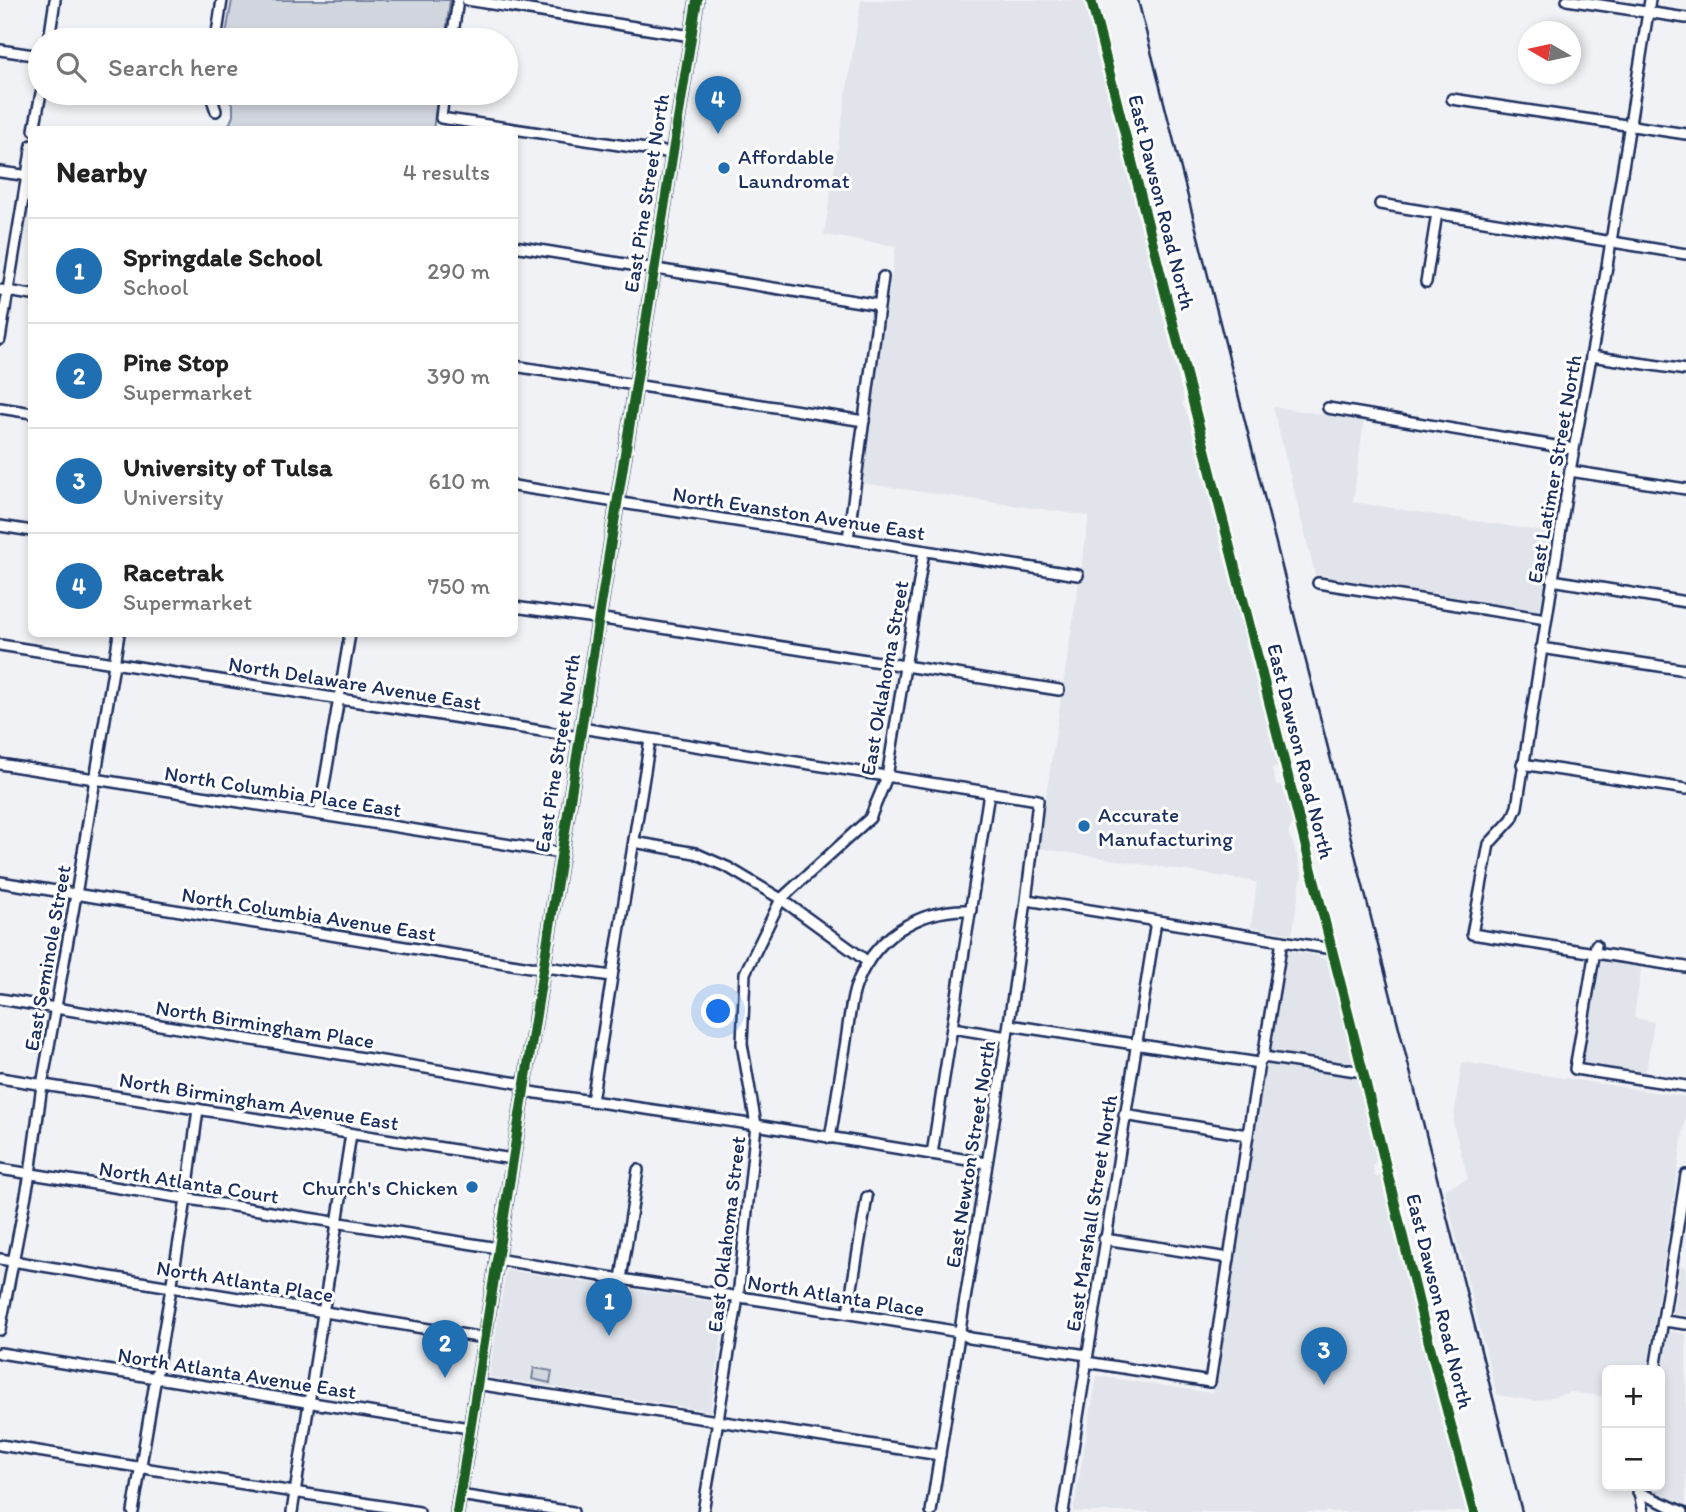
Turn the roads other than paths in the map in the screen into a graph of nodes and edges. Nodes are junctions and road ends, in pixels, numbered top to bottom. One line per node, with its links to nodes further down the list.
1 (55, 0): 11 (street)
2 (222, 0): 12 (street)
3 (458, 0): 13 (street)
4 (467, 0): 14 (street)
5 (696, 0): 14 (main road, East Pine Street North)
6 (1091, 0): 95 (street, East Dawson Road North)
7 (1567, 0): 9 (street)
8 (1650, 0): 9 (street, East Latimer Street North)
9 (1648, 13): 10 (street); 24 (street, East Latimer Street North)
10 (1686, 18)
11 (51, 28)
12 (218, 28)
13 (454, 28)
14 (691, 36): 27 (main road, East Pine Street North)
15 (0, 50): 16 (street)
16 (28, 54)
17 (1452, 99): 24 (street)
18 (39, 105): 22 (street)
19 (214, 105): 21 (street)
20 (443, 105): 23 (street)
21 (216, 111)
22 (35, 126)
23 (494, 126)
24 (1630, 126): 26 (street); 33 (street, East Latimer Street North)
25 (518, 130): 27 (street)
26 (1686, 134)
27 (672, 153): 36 (main road, East Pine Street North)
28 (0, 172): 29 (street)
29 (28, 176)
30 (28, 181): 39 (street)
31 (1381, 204): 32 (street)
32 (1437, 213): 33 (street); 38 (street)
33 (1611, 241): 35 (street); 43 (street, East Latimer Street North)
34 (518, 247): 36 (street)
35 (1686, 254)
36 (654, 269): 41 (street); 46 (main road, East Pine Street North)
37 (883, 277): 41 (street)
38 (1426, 282)
39 (4, 291): 40 (street); 42 (street)
40 (28, 294)
41 (879, 305): 50 (street)
42 (0, 340)
43 (1591, 356): 45 (street); 51 (street, East Latimer Street North)
44 (518, 367): 46 (street)
45 (1686, 370)
46 (635, 385): 50 (street); 55 (main road, East Pine Street North)
47 (0, 408): 49 (street)
48 (1328, 408): 51 (street)
49 (28, 412)
50 (864, 421): 58 (street)
51 (1573, 449): 52 (street, East Latimer Street North)
52 (1570, 471): 54 (street); 61 (street, East Latimer Street North)
53 (518, 487): 55 (street, North Evanston Avenue East)
54 (1686, 489)
55 (617, 502): 58 (street, North Evanston Avenue East); 65 (main road, East Pine Street North)
56 (0, 526): 57 (street)
57 (28, 530)
58 (848, 539): 59 (street, North Evanston Avenue East)
59 (924, 551): 60 (street, North Evanston Avenue East); 72 (street, East Oklahoma Street)
60 (1078, 575)
61 (1552, 580): 63 (street); 66 (street, East Latimer Street North)
62 (1318, 583): 66 (street)
63 (1686, 602)
64 (518, 608): 65 (street)
65 (597, 619): 72 (street); 76 (main road, East Pine Street North)
66 (1546, 619): 70 (street, East Latimer Street North)
67 (119, 637): 71 (street, East Seminole Street)
68 (349, 637): 75 (street)
69 (0, 645): 71 (street, North Delaware Avenue East)
70 (1541, 648): 73 (street); 79 (street, East Latimer Street North)
71 (115, 662): 75 (street, North Delaware Avenue East); 81 (street, East Seminole Street)
72 (904, 667): 74 (street); 80 (street, East Oklahoma Street)
73 (1686, 670)
74 (1059, 690)
75 (339, 698): 76 (street, North Delaware Avenue East); 85 (street)
76 (580, 733): 77 (street, North Delaware Avenue East); 87 (main road, East Pine Street North)
77 (650, 740): 80 (street, North Delaware Avenue East); 86 (street)
78 (0, 764): 81 (street, North Columbia Place East)
79 (1522, 764): 82 (street); 96 (street, East Latimer Street North)
80 (887, 777): 83 (street, North Delaware Avenue East); 90 (street, East Oklahoma Street)
81 (95, 780): 85 (street, North Columbia Place East); 89 (street, East Seminole Street)
82 (1686, 789)
83 (989, 793): 84 (street, North Delaware Avenue East); 92 (street)
84 (1038, 800): 91 (street, East Newton Street North)
85 (319, 814): 87 (street, North Columbia Place East)
86 (634, 842): 90 (street); 100 (street)
87 (561, 853): 98 (main road, East Pine Street North)
88 (0, 882): 89 (street, North Columbia Avenue East)
89 (76, 895): 98 (street, North Columbia Avenue East); 102 (street, East Seminole Street)
90 (781, 899): 97 (street); 116 (street, East Oklahoma Street)
91 (1027, 900): 93 (street); 103 (street, East Newton Street North)
92 (971, 910): 97 (street); 104 (street)
93 (1156, 921): 94 (street); 106 (street, East Marshall Street North)
94 (1282, 941): 95 (street); 107 (street)
95 (1332, 948): 108 (street, East Dawson Road North)
96 (1596, 949): 99 (street); 111 (street)
97 (868, 962): 119 (street)
98 (543, 967): 100 (street, North Columbia Avenue East); 112 (main road, East Pine Street North)
99 (1686, 967)
100 (612, 976): 113 (street)
101 (0, 999): 102 (street, North Birmingham Place)
102 (55, 1006): 110 (street, East Seminole Street); 112 (street, North Birmingham Place)
103 (1009, 1025): 105 (street, East Newton Street North); 106 (street)
104 (953, 1028): 105 (street); 120 (street)
105 (1007, 1037): 122 (street, East Newton Street North)
106 (1136, 1044): 107 (street); 115 (street, East Marshall Street North)
107 (1261, 1060): 108 (street); 118 (street)
108 (1363, 1072): 169 (street, East Dawson Road North)
109 (0, 1078): 110 (street, North Birmingham Avenue East)
110 (42, 1086): 114 (street, North Birmingham Avenue East); 125 (street, East Seminole Street)
111 (1686, 1086)
112 (523, 1088): 113 (street, North Birmingham Place); 121 (main road, East Pine Street North)
113 (592, 1101): 116 (street, North Birmingham Place)
114 (198, 1109): 117 (street, North Birmingham Avenue East); 128 (street)
115 (1124, 1115): 118 (street); 131 (street, East Marshall Street North)
116 (756, 1125): 119 (street, North Birmingham Place); 138 (street, East Oklahoma Street)
117 (351, 1134): 121 (street, North Birmingham Avenue East); 130 (street)
118 (1247, 1135): 133 (street)
119 (830, 1138): 120 (street, North Birmingham Place)
120 (932, 1154): 122 (street, North Birmingham Place)
121 (512, 1159): 132 (main road, East Pine Street North)
122 (986, 1163): 144 (street, East Newton Street North)
123 (0, 1169): 125 (street, North Atlanta Court)
124 (638, 1170): 136 (street)
125 (30, 1174): 128 (street, North Atlanta Court); 135 (street, East Seminole Street)
126 (1686, 1175): 129 (street)
127 (867, 1197): 140 (street)
128 (186, 1200): 130 (street, North Atlanta Court); 137 (street)
129 (1684, 1205): 141 (street)
130 (337, 1222): 132 (street, North Atlanta Court); 139 (street)
131 (1104, 1238): 133 (street); 147 (street, East Marshall Street North)
132 (497, 1253): 136 (street, North Atlanta Place); 145 (main road, East Pine Street North)
133 (1229, 1258): 147 (street, North Atlanta Place)
134 (0, 1259): 135 (street, North Atlanta Place)
135 (12, 1261): 137 (street, North Atlanta Place); 143 (street, East Seminole Street)
136 (621, 1279): 138 (street, North Atlanta Place)
137 (171, 1287): 139 (street, North Atlanta Place); 149 (street)
138 (738, 1297): 140 (street, North Atlanta Place); 152 (street, East Oklahoma Street)
139 (323, 1312): 145 (street, North Atlanta Place); 151 (street)
140 (848, 1312): 144 (street, North Atlanta Place)
141 (1664, 1321): 142 (street); 148 (street)
142 (1686, 1324)
143 (0, 1330)
144 (959, 1332): 147 (street, North Atlanta Place); 155 (street, East Newton Street North)
145 (484, 1338): 150 (main road, East Pine Street North)
146 (0, 1353): 149 (street, North Atlanta Avenue East)
147 (1086, 1358): 168 (street, East Marshall Street North)
148 (1657, 1365)
149 (156, 1378): 151 (street, North Atlanta Avenue East); 156 (street)
150 (476, 1384): 152 (street); 153 (main road, East Pine Street North)
151 (309, 1402): 153 (street, North Atlanta Avenue East); 159 (street)
152 (718, 1421): 155 (street); 166 (street, East Oklahoma Street)
153 (469, 1428): 160 (main road, East Pine Street North)
154 (0, 1445): 156 (street)
155 (940, 1455): 167 (street, East Newton Street North)
156 (139, 1467): 159 (street); 161 (street)
157 (1638, 1491): 170 (street)
158 (1642, 1491): 171 (street)
159 (295, 1492): 162 (street); 163 (street)
160 (459, 1495): 164 (main road, East Pine Street North); 165 (street)
161 (133, 1512)
162 (292, 1512)
163 (419, 1512)
164 (457, 1512)
165 (573, 1512)
166 (703, 1512)
167 (931, 1512)
168 (1063, 1512)
169 (1474, 1512)
170 (1643, 1512)
171 (1683, 1512)

